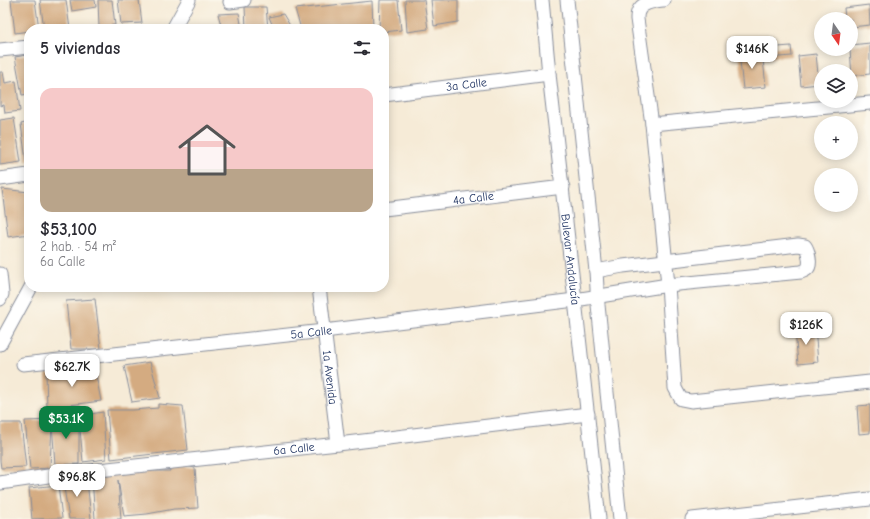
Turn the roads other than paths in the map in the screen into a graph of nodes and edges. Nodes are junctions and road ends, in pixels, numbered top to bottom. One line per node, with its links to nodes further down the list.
1 (189, 0): 7 (street)
2 (244, 0): 6 (street)
3 (542, 0): 10 (street, Bulevar Andalucía)
4 (567, 0): 19 (street, Bulevar Andalucía)
5 (664, 0): 13 (street)
6 (230, 2)
7 (176, 24)
8 (24, 48): 9 (street)
9 (0, 50)
10 (549, 74): 11 (street, 3a Calle); 16 (street, Bulevar Andalucía)
11 (389, 94)
12 (870, 103): 13 (street)
13 (652, 124): 18 (street)
14 (24, 176): 15 (street)
15 (0, 179)
16 (563, 187): 17 (street, 4a Calle); 26 (street, Bulevar Andalucía)
17 (389, 208)
18 (665, 261): 19 (street); 21 (street); 21 (street, 5a Calle)
19 (596, 271): 25 (street, Bulevar Andalucía)
20 (0, 274): 24 (street)
21 (668, 284): 25 (street, 5a Calle); 30 (street)
22 (28, 292): 28 (street)
23 (320, 292): 27 (street, 1a Avenida)
24 (1, 296)
25 (598, 296): 26 (street, 5a Calle); 36 (street, Bulevar Andalucía)
26 (575, 300): 27 (street, 5a Calle); 31 (street, Bulevar Andalucía)
27 (324, 331): 29 (street, 5a Calle); 32 (street, 1a Avenida)
28 (0, 344)
29 (23, 364)
30 (870, 382)
31 (588, 414): 32 (street, 6a Calle); 35 (street, Bulevar Andalucía)
32 (338, 444): 33 (street, 6a Calle)
33 (0, 482)
34 (870, 499): 37 (street)
35 (599, 519)
36 (620, 519)
37 (692, 519)

